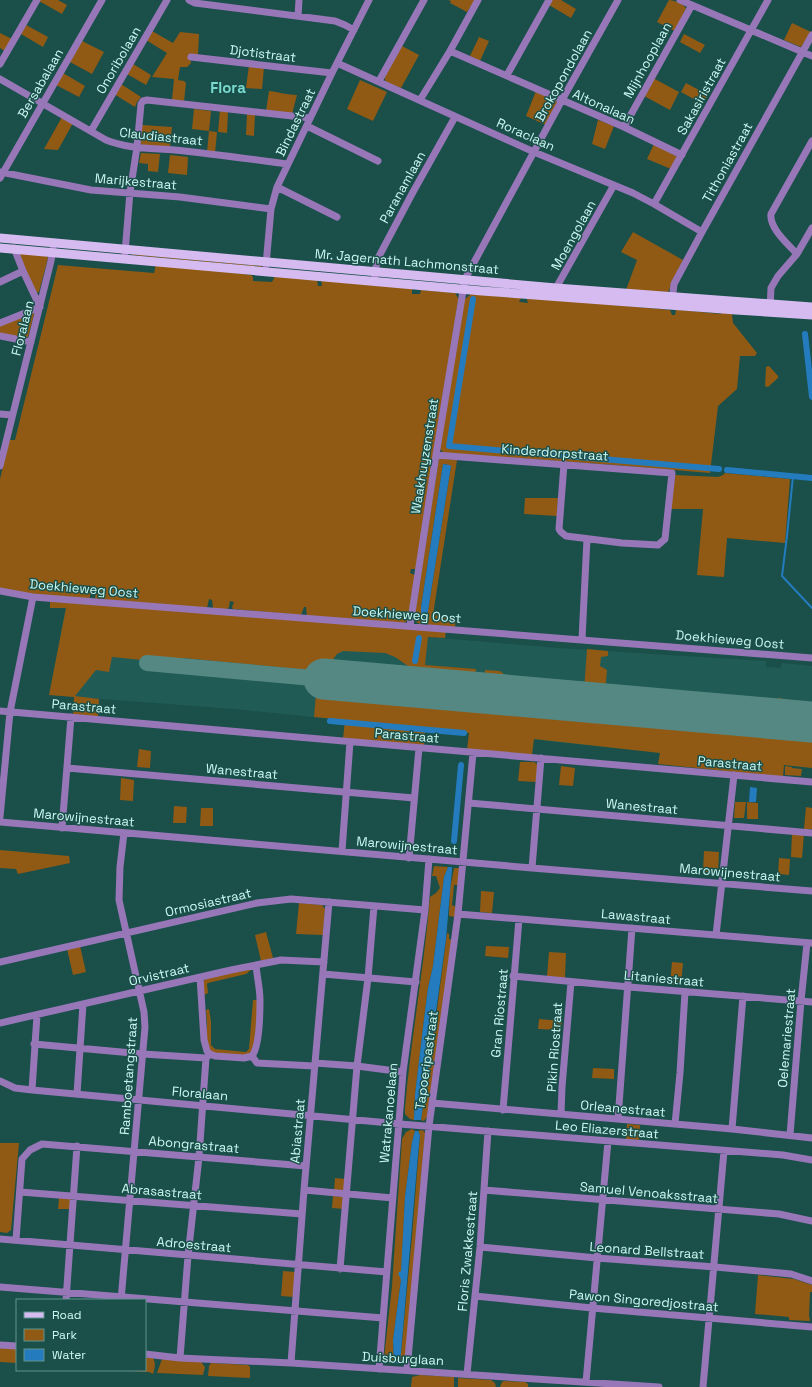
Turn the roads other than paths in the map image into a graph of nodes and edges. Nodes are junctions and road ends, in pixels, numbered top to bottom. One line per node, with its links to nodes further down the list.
1 (37, 0): 25 (street)
2 (102, 0): 32 (street, Bersabalaan)
3 (167, 0): 37 (street, Onoribolaan)
4 (189, 0): 15 (street)
5 (235, 0): 15 (street)
6 (299, 0): 16 (street)
7 (369, 0): 18 (street, Bindastraat)
8 (424, 0): 29 (street)
9 (478, 0): 20 (street)
10 (549, 0): 27 (street)
11 (618, 0): 31 (street, Brokopondolaan)
12 (680, 0): 14 (street)
13 (768, 0): 17 (street, Sakasiristraat)
14 (694, 4): 17 (street); 36 (street, Mijnhooplaan)
15 (234, 9): 16 (street)
16 (298, 16): 18 (street)
17 (751, 29): 21 (street); 41 (street, Sakasiristraat)
18 (354, 30): 24 (street, Bindastraat)
19 (812, 35): 21 (street, Tithoniastraat)
20 (450, 51): 27 (street, Altonalaan); 30 (street)
21 (802, 52): 22 (street); 52 (street, Tithoniastraat)
22 (812, 56)
23 (191, 57): 26 (street, Djotistraat)
24 (337, 63): 26 (street, Bindastraat); 29 (street, Roraclaan)
25 (0, 64)
26 (332, 73): 34 (street, Bindastraat)
27 (507, 75): 31 (street, Altonalaan)
28 (0, 79): 32 (street, Claudiastraat)
29 (379, 81): 30 (street, Roraclaan)
30 (420, 100): 33 (street, Roraclaan)
31 (562, 100): 36 (street, Altonalaan); 40 (street, Brokopondolaan)
32 (43, 103): 37 (street, Claudiastraat); 44 (street, Bersabalaan)
33 (455, 117): 40 (street, Roraclaan); 62 (street, Paranamlaan)
34 (310, 118): 35 (street, Bindastraat); 39 (street)
35 (306, 126): 42 (street); 43 (street, Bindastraat)
36 (624, 127): 41 (street, Altonalaan)
37 (90, 131): 39 (street, Claudiastraat)
38 (812, 141): 59 (street)
39 (137, 147): 43 (street, Claudiastraat); 47 (street)
40 (534, 152): 45 (street, Roraclaan); 65 (street, Brokopondolaan)
41 (682, 155): 48 (street, Sakasiristraat)
42 (378, 161)
43 (288, 164): 46 (street, Bindastraat)
44 (1, 174): 47 (street, Marijkestraat)
45 (614, 186): 48 (street, Roraclaan); 69 (street, Moengolaan)
46 (277, 187): 49 (street, Bindastraat); 50 (street)
47 (130, 192): 49 (street, Marijkestraat); 57 (street)
48 (654, 204): 52 (street, Roraclaan)
49 (271, 209): 61 (street, Bindastraat)
50 (337, 217)
51 (812, 228): 59 (street)
52 (702, 232): 70 (street, Tithoniastraat)
53 (0, 238): 54 (main road, Mr. Jagernath Lachmonstraat)
54 (54, 242): 57 (main road, Mr. Jagernath Lachmonstraat); 58 (street, Floralaan)
55 (0, 248): 56 (main road, Mr. Jagernath Lachmonstraat)
56 (14, 248): 58 (main road, Mr. Jagernath Lachmonstraat); 63 (street)
57 (125, 249): 60 (street); 61 (main road, Mr. Jagernath Lachmonstraat)
58 (53, 252): 60 (main road, Mr. Jagernath Lachmonstraat); 71 (street, Floralaan)
59 (797, 254): 73 (street)
60 (124, 259): 64 (main road, Mr. Jagernath Lachmonstraat)
61 (266, 262): 62 (main road, Mr. Jagernath Lachmonstraat); 64 (street, Bindastraat)
62 (376, 271): 65 (main road, Mr. Jagernath Lachmonstraat); 67 (street, Paranamlaan)
63 (23, 272): 66 (street); 71 (street)
64 (265, 272): 67 (main road, Mr. Jagernath Lachmonstraat)
65 (465, 279): 68 (street, Brokopondolaan); 69 (main road, Mr. Jagernath Lachmonstraat)
66 (0, 282)
67 (374, 282): 68 (main road, Mr. Jagernath Lachmonstraat)
68 (463, 289): 69 (main road, Mr. Jagernath Lachmonstraat); 80 (street, Waakhuyzenstraat)
69 (556, 292): 70 (main road, Mr. Jagernath Lachmonstraat)
70 (672, 301): 73 (main road, Mr. Jagernath Lachmonstraat)
71 (40, 306): 75 (street); 77 (street, Floralaan)
72 (812, 307): 73 (main road, Mr. Jagernath Lachmonstraat)
73 (770, 308): 74 (main road, Mr. Jagernath Lachmonstraat)
74 (812, 315)
75 (0, 324)
76 (0, 336): 77 (street)
77 (31, 342): 79 (street, Floralaan)
78 (0, 414): 79 (street)
79 (12, 415): 82 (street, Floralaan)
80 (436, 455): 81 (street, Kinderdorpstraat); 86 (street, Waakhuyzenstraat)
81 (564, 464): 83 (street); 83 (street, Kinderdorpstraat)
82 (0, 466)
83 (587, 539): 87 (street)
84 (0, 591): 85 (street, Doekhieweg Oost)
85 (33, 597): 86 (street, Doekhieweg Oost); 90 (street)
86 (410, 626): 87 (street, Doekhieweg Oost)
87 (582, 639): 88 (street, Doekhieweg Oost)
88 (812, 658)
89 (0, 711): 90 (street, Parastraat)
90 (10, 712): 91 (street, Parastraat); 103 (street)
91 (71, 717): 92 (street, Parastraat); 96 (street)
92 (350, 742): 93 (street, Parastraat); 99 (street)
93 (419, 748): 94 (street, Parastraat); 100 (street)
94 (473, 753): 95 (street, Parastraat); 101 (street, Tapoeripastraat)
95 (541, 758): 97 (street, Parastraat); 102 (street)
96 (67, 768): 99 (street, Wanestraat); 106 (street)
97 (734, 775): 98 (street, Parastraat); 105 (street)
98 (812, 782)
99 (347, 792): 100 (street, Wanestraat); 109 (street)
100 (414, 798): 110 (street)
101 (469, 803): 102 (street, Wanestraat); 112 (street, Tapoeripastraat)
102 (537, 810): 105 (street, Wanestraat); 113 (street)
103 (0, 817)
104 (0, 822): 106 (street, Marowijnestraat)
105 (729, 825): 108 (street, Wanestraat); 114 (street)
106 (62, 828): 107 (street, Marowijnestraat)
107 (124, 833): 109 (street, Marowijnestraat); 122 (street, Ramboetangstraat)
108 (812, 833)
109 (342, 851): 110 (street, Marowijnestraat)
110 (409, 858): 111 (street, Marowijnestraat)
111 (429, 859): 112 (street, Marowijnestraat); 118 (street, Watrakanoelaan)
112 (463, 862): 113 (street, Marowijnestraat); 119 (street, Tapoeripastraat)
113 (532, 868): 114 (street, Marowijnestraat)
114 (721, 883): 115 (street, Marowijnestraat); 123 (street)
115 (812, 890)
116 (329, 902): 117 (street, Ormosiastraat); 122 (street, Ormosiastraat); 126 (street, Abiastraat)
117 (374, 906): 118 (street, Ormosiastraat); 131 (street)
118 (425, 910): 132 (street, Watrakanoelaan)
119 (458, 914): 120 (street, Lawastraat); 155 (street, Tapoeripastraat)
120 (519, 919): 121 (street, Lawastraat); 129 (street, Gran Riostraat)
121 (632, 928): 123 (street, Lawastraat); 134 (street)
122 (126, 933): 125 (street, Ormosiastraat); 135 (street, Ramboetangstraat)
123 (716, 935): 124 (street, Lawastraat)
124 (810, 943): 138 (street, Oelemariestraat)
125 (0, 962)
126 (324, 962): 127 (street, Orvistraat); 128 (street, Abiastraat)
127 (256, 965): 130 (street, Orvistraat); 147 (street)
128 (323, 974): 131 (street); 148 (street, Abiastraat)
129 (513, 976): 133 (street, Litaniestraat); 157 (street, Gran Riostraat)
130 (200, 977): 135 (street, Orvistraat); 146 (street)
131 (368, 978): 132 (street); 149 (street)
132 (416, 982): 150 (street, Watrakanoelaan)
133 (571, 982): 134 (street, Litaniestraat); 158 (street, Pikin Riostraat)
134 (628, 987): 136 (street, Litaniestraat); 161 (street)
135 (140, 991): 140 (street, Orvistraat); 145 (street, Ramboetangstraat)
136 (685, 992): 137 (street, Litaniestraat); 163 (street)
137 (743, 996): 138 (street, Litaniestraat); 165 (street)
138 (801, 1001): 139 (street, Litaniestraat); 167 (street, Oelemariestraat)
139 (812, 1002)
140 (83, 1004): 141 (street, Orvistraat); 144 (street)
141 (37, 1015): 142 (street, Orvistraat); 143 (street)
142 (0, 1023)
143 (34, 1044): 144 (street); 152 (street)
144 (80, 1048): 145 (street); 153 (street)
145 (143, 1054): 146 (street); 154 (street, Ramboetangstraat)
146 (208, 1056): 147 (street); 156 (street)
147 (252, 1056): 148 (street)
148 (315, 1065): 149 (street); 159 (street, Abiastraat)
149 (356, 1066): 150 (street); 160 (street)
150 (403, 1072): 162 (street, Watrakanoelaan)
151 (0, 1081): 152 (street, Floralaan)
152 (32, 1090): 153 (street, Floralaan)
153 (77, 1094): 154 (street, Floralaan)
154 (140, 1099): 156 (street, Floralaan); 171 (street, Ramboetangstraat)
155 (432, 1103): 157 (street, Orleanestraat); 164 (street, Tapoeripastraat)
156 (203, 1105): 159 (street, Floralaan); 173 (street)
157 (503, 1110): 158 (street, Orleanestraat)
158 (561, 1114): 161 (street, Orleanestraat)
159 (310, 1116): 160 (street, Floralaan); 175 (street, Abiastraat)
160 (353, 1119): 162 (street, Floralaan); 179 (street)
161 (618, 1119): 163 (street, Orleanestraat)
162 (400, 1124): 164 (street, Leo Eliazerstraat); 181 (street, Watrakanoelaan)
163 (675, 1124): 165 (street, Orleanestraat)
164 (429, 1126): 166 (street, Leo Eliazerstraat); 218 (street, Tapoeripastraat)
165 (732, 1129): 167 (street, Orleanestraat)
166 (488, 1131): 169 (street, Leo Eliazerstraat); 177 (street, Floris Zwakkestraat)
167 (790, 1134): 168 (street, Orleanestraat)
168 (812, 1138)
169 (608, 1141): 172 (street, Leo Eliazerstraat); 182 (street)
170 (78, 1146): 171 (street, Abongrastraat); 178 (street, Abongrastraat); 180 (street)
171 (134, 1151): 173 (street, Abongrastraat); 183 (street, Ramboetangstraat)
172 (724, 1151): 174 (street, Leo Eliazerstraat); 185 (street)
173 (199, 1157): 175 (street, Abongrastraat); 184 (street)
174 (812, 1160)
175 (306, 1166): 176 (street, Abiastraat)
176 (304, 1190): 179 (street); 186 (street, Abiastraat)
177 (484, 1190): 182 (street, Samuel Venoaksstraat); 191 (street, Floris Zwakkestraat)
178 (20, 1192): 180 (street, Abrasastraat); 189 (street, Abongrastraat)
179 (347, 1194): 181 (street); 197 (street)
180 (74, 1196): 183 (street, Abrasastraat); 190 (street)
181 (393, 1198): 198 (street, Watrakanoelaan)
182 (602, 1199): 185 (street, Samuel Venoaksstraat); 194 (street)
183 (130, 1201): 184 (street, Abrasastraat); 192 (street, Ramboetangstraat)
184 (193, 1206): 186 (street, Abrasastraat); 193 (street)
185 (719, 1210): 187 (street, Samuel Venoaksstraat); 196 (street)
186 (302, 1214): 195 (street, Abiastraat)
187 (812, 1221)
188 (0, 1239): 189 (street, Adroestraat)
189 (16, 1240): 190 (street, Adroestraat)
190 (69, 1245): 192 (street, Adroestraat); 202 (street)
191 (480, 1247): 194 (street, Leonard Bellstraat); 201 (street, Floris Zwakkestraat)
192 (126, 1250): 193 (street, Adroestraat); 203 (street, Ramboetangstraat)
193 (188, 1256): 195 (street, Adroestraat); 206 (street)
194 (598, 1258): 196 (street, Leonard Bellstraat); 207 (street)
195 (298, 1265): 197 (street, Adroestraat); 208 (street, Abiastraat)
196 (714, 1267): 199 (street, Leonard Bellstraat); 209 (street)
197 (340, 1268): 198 (street, Adroestraat)
198 (387, 1272): 210 (street, Watrakanoelaan)
199 (812, 1281)
200 (0, 1287): 202 (street)
201 (474, 1296): 207 (street, Pawon Singoredjostraat); 219 (street, Floris Zwakkestraat)
202 (66, 1297): 203 (street)
203 (121, 1298): 204 (street)
204 (137, 1299)
205 (146, 1300): 206 (street)
206 (184, 1302): 208 (street); 215 (street)
207 (592, 1308): 209 (street, Pawon Singoredjostraat); 220 (street)
208 (294, 1311): 210 (street); 216 (street, Abiastraat)
209 (709, 1317): 211 (street, Pawon Singoredjostraat); 222 (street)
210 (383, 1318): 217 (street, Watrakanoelaan)
211 (812, 1327)
212 (0, 1345): 213 (street)
213 (16, 1346)
214 (146, 1354): 215 (street, Duisburglaan)
215 (180, 1358): 216 (street, Duisburglaan)
216 (291, 1363): 217 (street, Duisburglaan)
217 (380, 1369): 218 (street, Duisburglaan)
218 (407, 1370): 219 (street, Duisburglaan)
219 (467, 1374): 220 (street, Duisburglaan)
220 (586, 1382): 221 (street, Duisburglaan)
221 (659, 1387)
222 (703, 1387)

